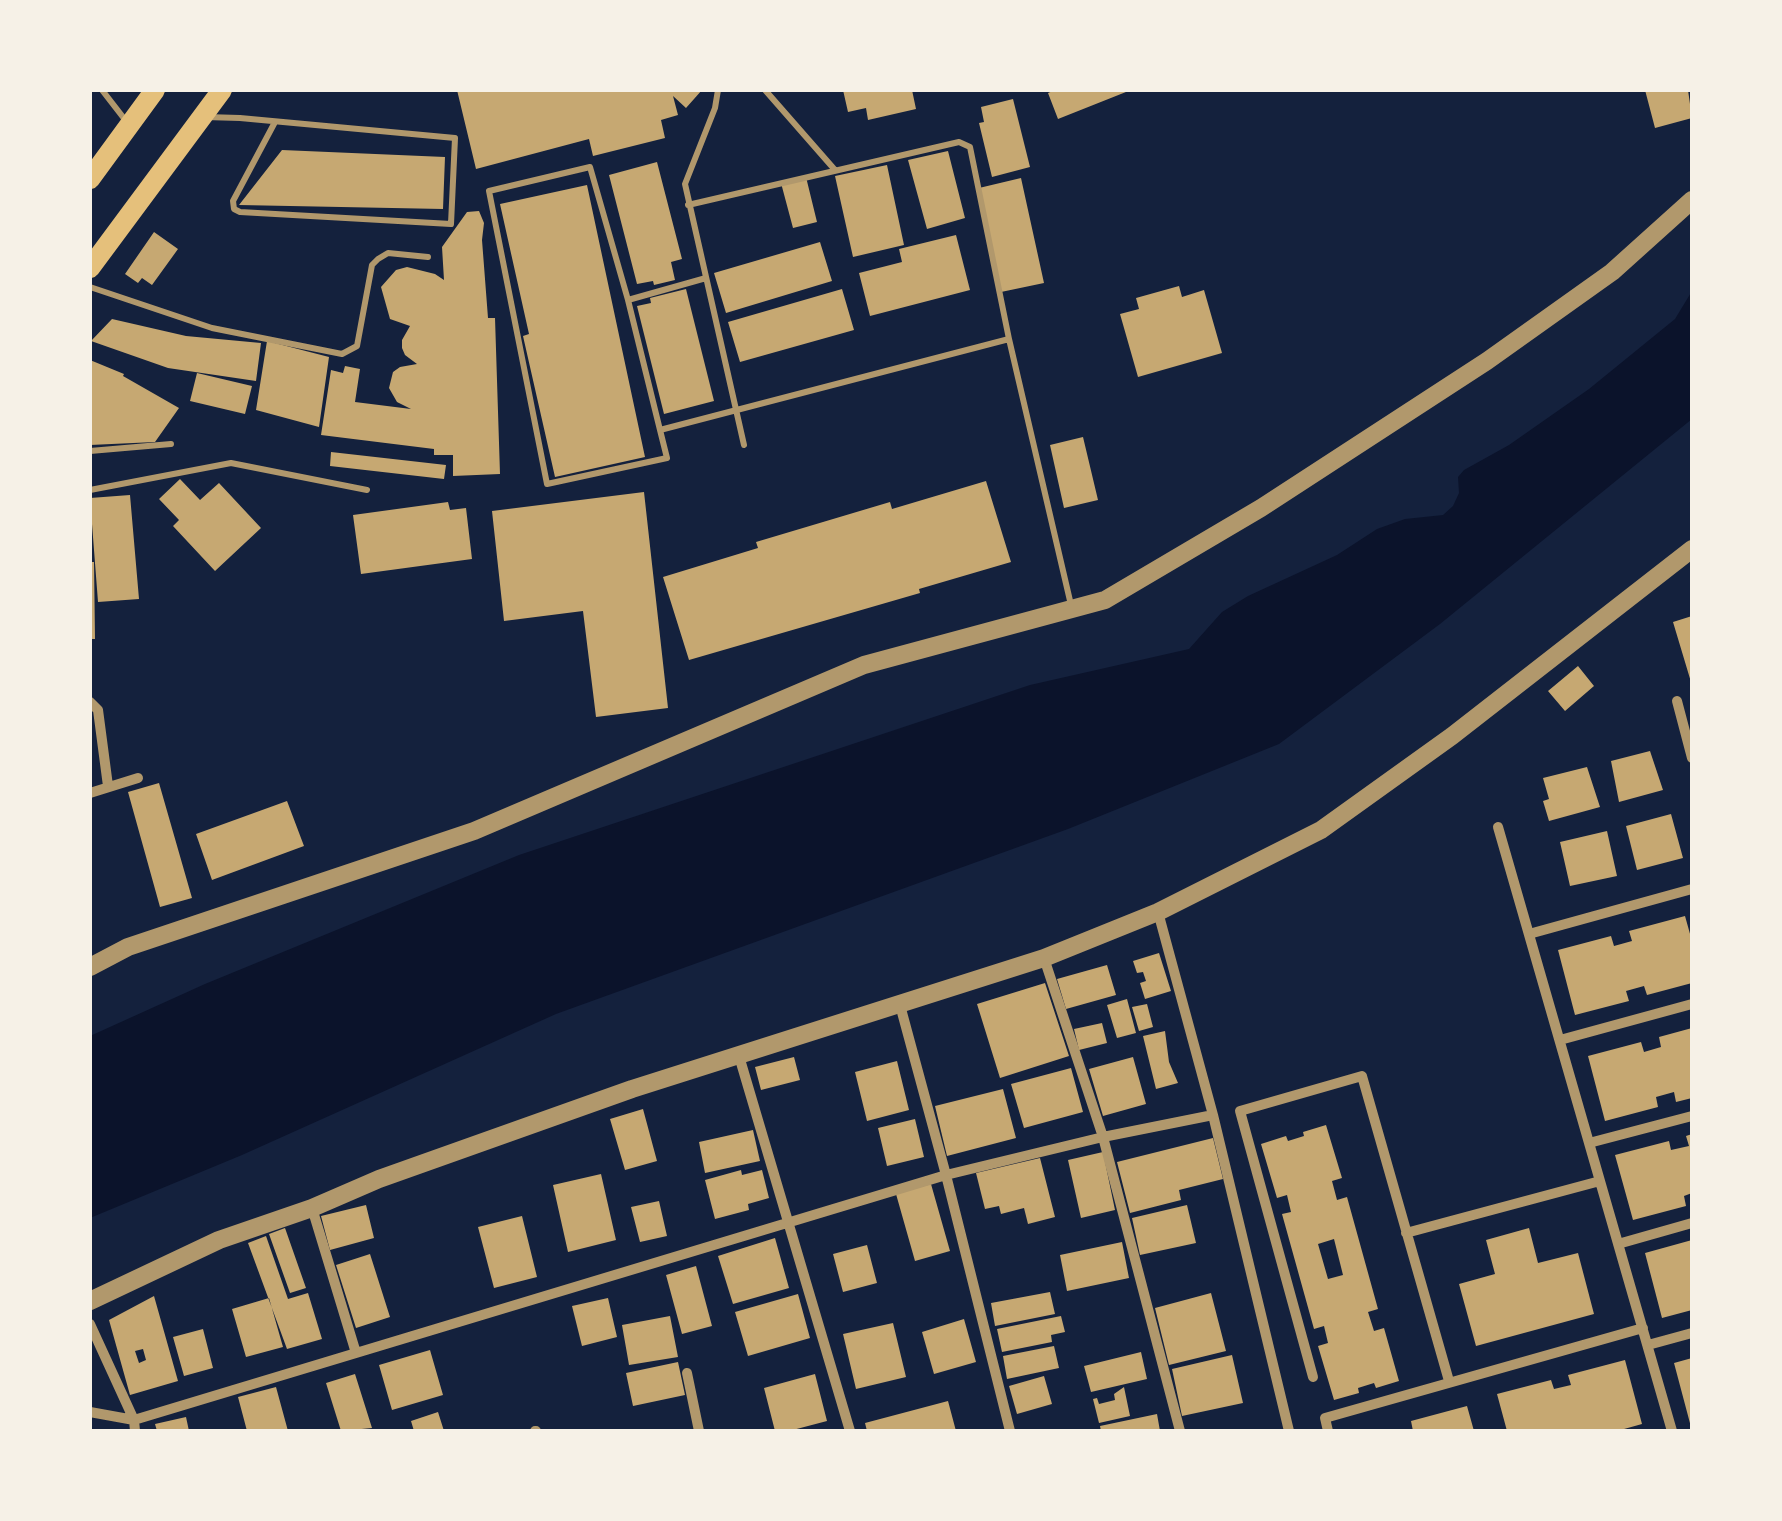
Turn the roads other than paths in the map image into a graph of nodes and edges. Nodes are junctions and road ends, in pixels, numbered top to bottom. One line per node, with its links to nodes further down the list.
1 (102, 90): 8 (lane)
2 (156, 90): 8 (main road)
3 (222, 90): 6 (main road)
4 (718, 90): 12 (lane)
5 (766, 90): 9 (lane)
6 (204, 117): 7 (lane); 14 (main road)
7 (276, 122): 7 (lane)
8 (130, 126): 10 (main road)
9 (835, 170): 12 (lane); 18 (lane)
10 (90, 179)
11 (1692, 200): 27 (street)
12 (688, 205): 15 (lane)
13 (428, 257): 16 (lane)
14 (90, 268)
15 (706, 278): 17 (lane); 19 (lane)
16 (90, 287)
17 (628, 300): 20 (lane); 20 (lane)
18 (1009, 339): 19 (lane); 27 (lane)
19 (736, 412): 20 (lane); 22 (lane)
20 (660, 430)
21 (171, 444): 23 (lane)
22 (744, 445)
23 (90, 450)
24 (90, 490): 25 (lane)
25 (367, 490)
26 (1692, 549): 36 (street)
27 (1072, 611): 39 (street)
28 (1677, 701): 30 (street)
29 (90, 702): 32 (street)
30 (1692, 758)
31 (138, 778): 32 (street)
32 (108, 786): 33 (street)
33 (90, 793)
34 (1498, 827): 37 (street)
35 (1692, 889): 37 (street)
36 (1158, 912): 38 (street); 44 (street)
37 (1529, 934): 42 (street)
38 (1044, 958): 41 (street); 46 (street)
39 (90, 967)
40 (1692, 1004): 42 (street)
41 (900, 1005): 43 (street); 48 (street)
42 (1560, 1040): 47 (street)
43 (739, 1056): 50 (street); 51 (street)
44 (1213, 1115): 46 (street); 70 (street)
45 (1692, 1116): 47 (street)
46 (1103, 1137): 48 (street); 69 (street)
47 (1589, 1143): 49 (street)
48 (946, 1175): 51 (street); 68 (street)
49 (1600, 1181): 53 (street); 54 (street)
50 (312, 1208): 55 (street); 60 (street)
51 (788, 1221): 60 (street); 67 (street)
52 (1692, 1224): 54 (street)
53 (1406, 1232): 62 (street); 63 (street)
54 (1618, 1244): 57 (street)
55 (90, 1301)
56 (90, 1324): 65 (street)
57 (1642, 1328): 59 (street); 63 (street)
58 (1692, 1333): 59 (street)
59 (1648, 1345): 72 (street)
60 (356, 1352): 65 (street)
61 (688, 1374): 66 (street)
62 (1313, 1377)
63 (1449, 1381): 71 (street)
64 (90, 1412): 65 (street)
65 (135, 1425)
66 (699, 1431)
67 (850, 1431)
68 (1010, 1431)
69 (1180, 1431)
70 (1289, 1431)
71 (1328, 1431)
72 (1672, 1431)

